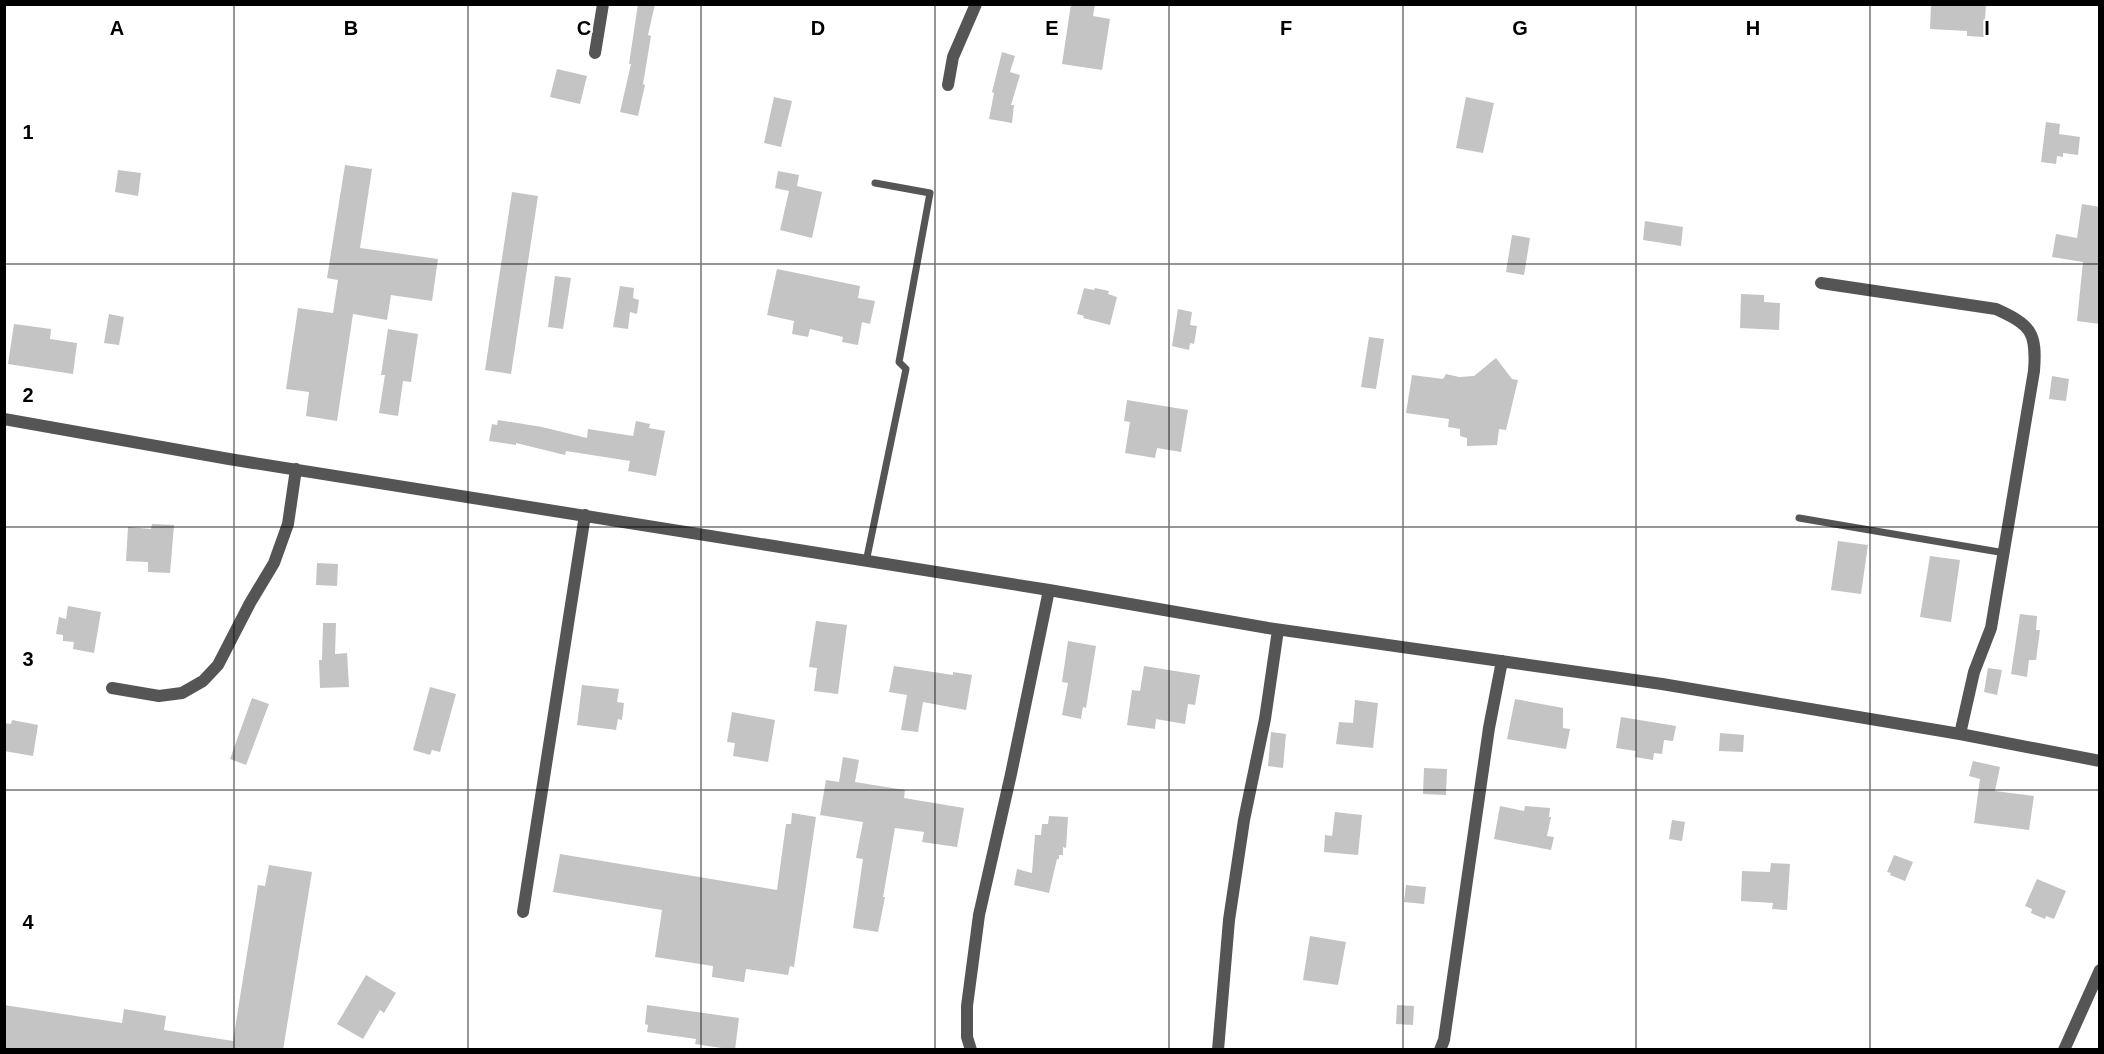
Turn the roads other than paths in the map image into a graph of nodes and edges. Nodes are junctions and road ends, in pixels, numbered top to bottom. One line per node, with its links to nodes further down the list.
1 (603, 4): 3 (street)
2 (976, 4): 4 (street)
3 (595, 53)
4 (948, 85)
5 (875, 183): 12 (lane)
6 (1821, 284): 11 (street)
7 (4, 419): 8 (street)
8 (296, 469): 9 (street); 16 (street)
9 (585, 515): 12 (street); 19 (street)
10 (1799, 518): 11 (lane)
11 (2005, 553): 17 (street)
12 (866, 562): 13 (street)
13 (1050, 590): 14 (street); 21 (street)
14 (1278, 630): 15 (street); 22 (street)
15 (1502, 661): 17 (street); 23 (street)
16 (112, 688)
17 (1960, 734): 18 (street)
18 (2100, 761)
19 (523, 912)
20 (2100, 970): 24 (street)
21 (971, 1050)
22 (1218, 1050)
23 (1440, 1050)
24 (2064, 1050)

